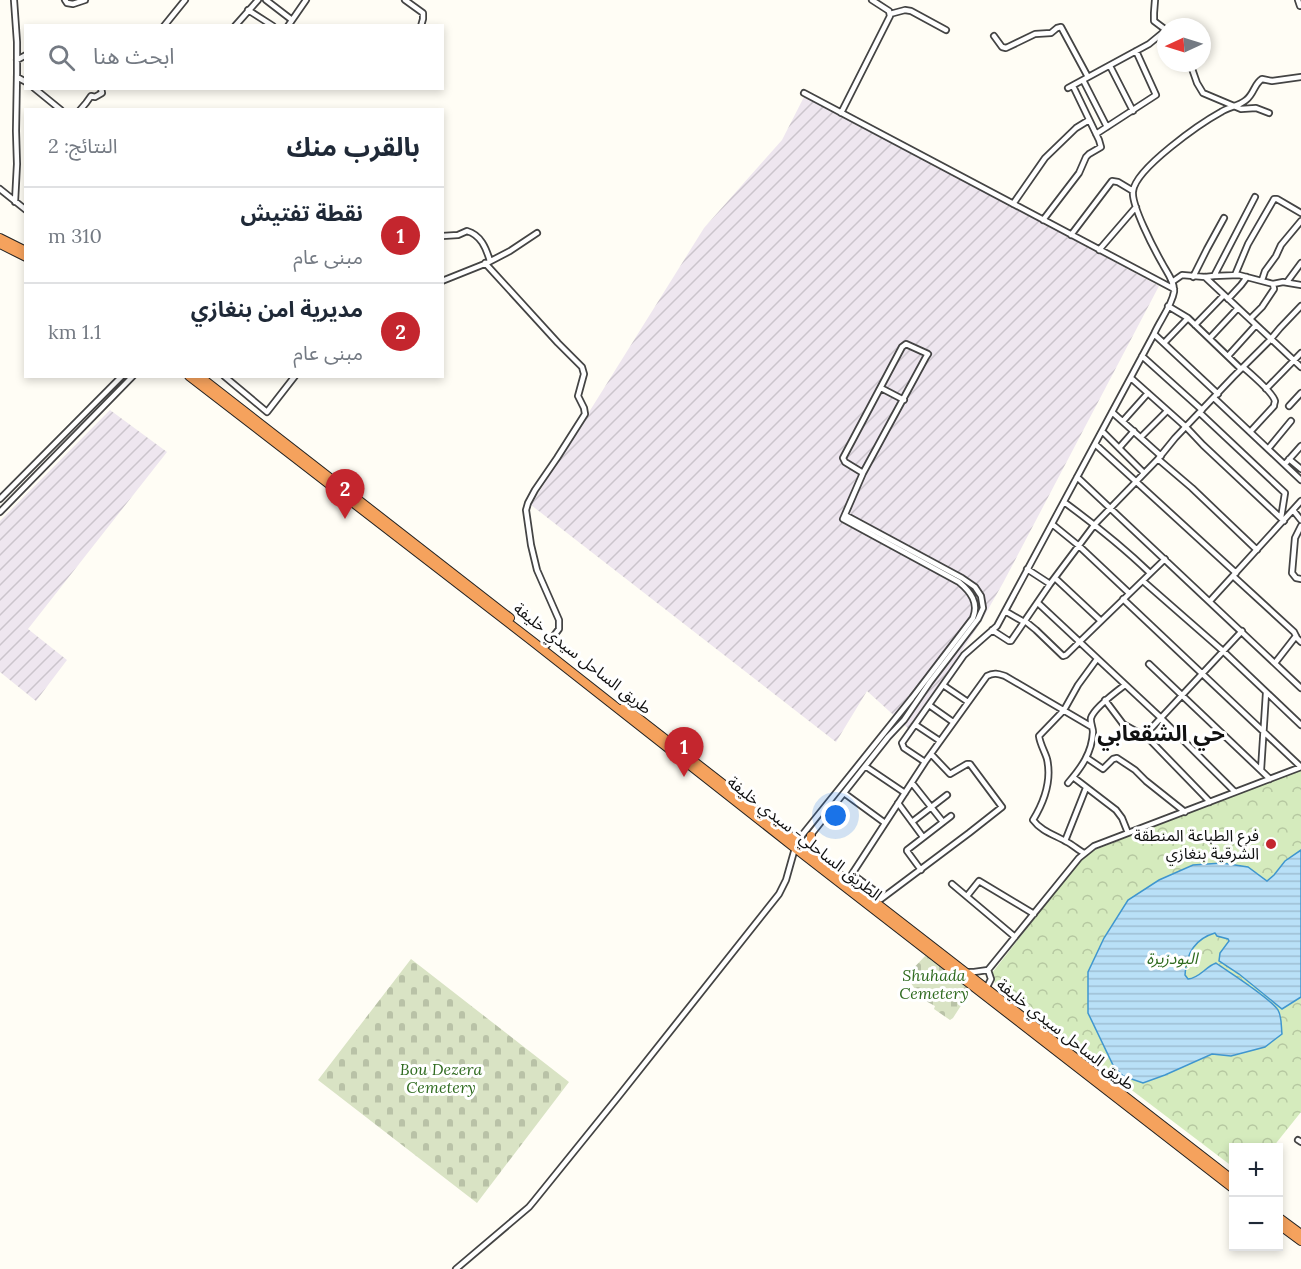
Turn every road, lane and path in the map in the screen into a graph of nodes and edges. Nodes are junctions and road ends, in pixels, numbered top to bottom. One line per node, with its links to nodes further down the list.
1 (14, 0): 26 (street)
2 (64, 0): 3 (street)
3 (85, 0)
4 (185, 0): 17 (street)
5 (258, 0): 13 (street)
6 (266, 0): 15 (street)
7 (306, 0): 15 (street)
8 (405, 0): 21 (street)
9 (872, 0): 14 (street)
10 (1155, 0): 16 (street)
11 (1298, 0): 12 (street)
12 (1300, 6)
13 (248, 10): 18 (street); 19 (street)
14 (890, 14): 22 (street); 41 (street)
15 (292, 20): 20 (street)
16 (1157, 23)
17 (166, 24)
18 (237, 24)
19 (270, 24)
20 (289, 24)
21 (422, 24)
22 (946, 30)
23 (994, 36): 31 (street)
24 (1157, 37): 25 (street)
25 (1136, 51): 27 (street); 39 (street)
26 (22, 58): 29 (street)
27 (1110, 66): 31 (street); 39 (street)
28 (1193, 72): 36 (street)
29 (17, 77): 32 (street); 50 (street)
30 (1301, 77): 36 (street)
31 (1086, 79): 42 (street); 45 (street)
32 (24, 81)
33 (36, 90): 37 (street)
34 (101, 90): 38 (street)
35 (804, 93): 41 (street)
36 (1233, 106): 40 (street); 48 (street)
37 (59, 108)
38 (82, 108)
39 (1133, 111): 45 (street)
40 (1269, 112)
41 (841, 113): 51 (street)
42 (1089, 120): 43 (street); 44 (street)
43 (1084, 124): 44 (street); 51 (street)
44 (1092, 126): 46 (street)
45 (1107, 127): 46 (street)
46 (1096, 134): 56 (street)
47 (0, 189): 50 (street)
48 (1133, 191): 52 (street); 59 (street)
49 (1255, 197): 69 (street)
50 (15, 202): 53 (street)
51 (1013, 204): 56 (street)
52 (1136, 207): 64 (street); 75 (street)
53 (24, 209)
54 (1301, 213): 68 (street)
55 (1224, 218): 70 (street)
56 (1043, 220): 59 (street)
57 (1301, 221): 74 (street)
58 (537, 233): 66 (street)
59 (1071, 235): 64 (street)
60 (444, 236): 66 (street)
61 (0, 238): 63 (highway)
62 (0, 244): 65 (highway)
63 (24, 250)
64 (1099, 250): 79 (street)
65 (24, 256)
66 (487, 262): 73 (street); 168 (street)
67 (1301, 263): 76 (street)
68 (1235, 275): 69 (street); 71 (street)
69 (1214, 276): 72 (street)
70 (1193, 277): 72 (street); 75 (street)
71 (1247, 277): 74 (street); 80 (street)
72 (1205, 278): 80 (street)
73 (444, 280)
74 (1262, 280): 77 (street)
75 (1172, 282): 79 (street)
76 (1287, 282): 77 (street); 78 (street)
77 (1273, 284): 85 (street)
78 (1301, 285)
79 (1174, 289): 81 (street)
80 (1226, 297): 83 (street); 86 (street)
81 (1168, 306): 84 (street); 88 (street)
82 (1301, 306): 90 (street)
83 (1238, 308): 85 (street); 89 (street)
84 (1188, 318): 86 (street); 91 (street)
85 (1250, 319): 87 (street)
86 (1195, 325): 89 (street)
87 (1256, 325): 90 (street); 94 (street)
88 (1154, 334): 91 (street); 93 (street)
89 (1210, 338): 94 (street)
90 (1270, 340): 95 (street); 97 (street)
91 (1164, 344): 109 (street)
92 (1301, 353): 95 (street)
93 (1142, 356): 104 (street); 114 (street)
94 (1228, 356): 97 (street)
95 (1294, 361): 96 (street); 106 (street)
96 (1301, 367)
97 (1242, 368): 106 (street); 109 (street)
98 (120, 378): 135 (street)
99 (131, 378): 140 (street)
100 (192, 378): 220 (highway, الطريق الساحلي- سيدي خليفة)
101 (202, 378): 168 (highway, طريق الساحل سيدي خليفة)
102 (226, 378): 103 (street)
103 (293, 378)
104 (1131, 378): 107 (street); 113 (street)
105 (881, 388): 110 (street); 110 (street); 130 (street)
106 (1266, 389): 120 (street)
107 (1148, 393): 112 (street); 115 (street)
108 (1301, 393): 111 (street)
109 (1216, 396): 114 (street); 120 (street)
110 (904, 400): 130 (street)
111 (1289, 406)
112 (1167, 411): 117 (street); 121 (street)
113 (1112, 412): 115 (street); 118 (street)
114 (1201, 412): 117 (street); 141 (street)
115 (1123, 421): 119 (street)
116 (1291, 422): 125 (street)
117 (1186, 427): 126 (street); 141 (street)
118 (1102, 431): 122 (street); 124 (street)
119 (1134, 431): 121 (street); 124 (street)
120 (1250, 432): 125 (street)
121 (1141, 437): 126 (street)
122 (1095, 444): 132 (street); 134 (street)
123 (1301, 447): 127 (street)
124 (1119, 448): 131 (street)
125 (1268, 449): 128 (street)
126 (1160, 457): 131 (street); 147 (street)
127 (1289, 459): 128 (street); 129 (street)
128 (1285, 464): 133 (street)
129 (1301, 469)
130 (863, 473): 188 (street)
131 (1144, 473): 134 (street)
132 (1077, 477): 137 (street); 138 (street)
133 (1301, 480)
134 (1136, 482): 138 (street); 151 (street)
135 (0, 499)
136 (1301, 501): 139 (street)
137 (1064, 502): 143 (street); 144 (street)
138 (1110, 508): 144 (street); 148 (street)
139 (1293, 510): 141 (street); 142 (street)
140 (0, 512)
141 (1282, 519): 147 (street)
142 (1301, 520)
143 (1052, 524): 146 (street); 149 (street)
144 (1095, 524): 146 (street); 150 (street)
145 (1301, 526): 153 (street)
146 (1079, 546): 152 (street); 156 (street)
147 (1257, 550): 151 (street)
148 (1165, 559): 150 (street); 158 (street)
149 (1027, 569): 155 (street); 160 (street)
150 (1150, 573): 154 (street)
151 (1234, 575): 158 (street); 165 (street)
152 (1055, 578): 155 (street); 161 (street)
153 (1301, 579)
154 (1143, 581): 156 (street); 169 (street)
155 (1050, 584): 159 (street)
156 (1129, 594): 157 (street)
157 (1123, 599): 161 (street); 173 (street)
158 (1210, 601): 164 (street)
159 (1038, 603): 162 (street); 166 (street)
160 (1005, 610): 162 (street); 163 (street)
161 (1101, 621): 166 (street)
162 (1024, 622): 163 (street); 166 (street)
163 (992, 630): 174 (street)
164 (1242, 631): 169 (street); 171 (street)
165 (1296, 636): 167 (street); 171 (street)
166 (1080, 642): 170 (street)
167 (1301, 642)
168 (546, 646): 216 (highway, طريق الساحل سيدي خليفة)
169 (1223, 651): 173 (street); 177 (street)
170 (1097, 659): 175 (street); 182 (street)
171 (1275, 663): 176 (street)
172 (1149, 664): 178 (street)
173 (1202, 674): 178 (street); 189 (street)
174 (943, 685): 180 (street); 181 (street)
175 (1125, 685): 179 (street); 183 (street)
176 (1301, 688)
177 (1266, 693): 186 (street); 189 (street)
178 (1182, 695): 183 (street); 197 (street)
179 (1105, 700): 187 (street); 190 (street)
180 (968, 702): 182 (street); 184 (street)
181 (929, 705): 184 (street); 185 (street)
182 (1064, 710): 187 (street); 219 (street)
183 (1161, 718): 190 (street); 203 (street)
184 (953, 722): 191 (street)
185 (916, 725): 191 (street); 194 (street)
186 (1301, 725)
187 (1092, 727): 193 (street)
188 (891, 728): 195 (street); 217 (street)
189 (1264, 731): 196 (street); 197 (street)
190 (1145, 735): 207 (street)
191 (940, 741): 192 (street)
192 (931, 754): 194 (street); 223 (street)
193 (1087, 758): 198 (street); 210 (street)
194 (925, 762): 200 (street)
195 (866, 766): 204 (street); 205 (street)
196 (1301, 767): 199 (street)
197 (1261, 770): 199 (street)
198 (1073, 777): 201 (street); 202 (street)
199 (1270, 779): 203 (street)
200 (912, 783): 205 (street); 209 (street)
201 (1068, 783)
202 (1086, 788): 215 (street); 219 (street)
203 (1235, 792): 207 (street)
204 (844, 793): 214 (street); 217 (street)
205 (905, 793): 208 (street)
206 (947, 795): 209 (street)
207 (1210, 802): 210 (street)
208 (898, 803): 212 (street); 214 (street)
209 (932, 807): 212 (street); 213 (street)
210 (1185, 812): 215 (street)
211 (951, 816): 213 (street)
212 (912, 822): 218 (street)
213 (943, 822): 218 (street)
214 (885, 823): 224 (street)
215 (1128, 833): 221 (street)
216 (789, 835): 217 (highway); 220 (highway, طريق الساحل سيدي خليفة)
217 (807, 835): 220 (street); 222 (highway)
218 (923, 837): 223 (street)
219 (1065, 841): 221 (street)
220 (797, 848): 222 (highway, طريق الساحل سيدي خليفة); 235 (highway, الطريق الساحلي- سيدي خليفة); 240 (street)
221 (1084, 853): 229 (street)
222 (816, 856): 224 (highway, طريق الساحل سيدي خليفة)
223 (921, 870): 227 (street)
224 (849, 877): 227 (street); 228 (highway, طريق الساحل سيدي خليفة)
225 (952, 884): 226 (street)
226 (967, 896): 229 (street); 230 (street)
227 (884, 897): 228 (street)
228 (876, 903): 232 (highway, طريق الساحل سيدي خليفة)
229 (1034, 914): 230 (street)
230 (1015, 937): 231 (street)
231 (988, 970): 232 (street); 233 (street)
232 (964, 972): 233 (highway, طريق الساحل سيدي خليفة)
233 (986, 989): 234 (highway, طريق الساحل سيدي خليفة)
234 (1229, 1179)
235 (1229, 1186)
236 (1283, 1225): 238 (highway)
237 (1283, 1225): 239 (highway)
238 (1301, 1234)
239 (1301, 1241)
240 (456, 1269)

